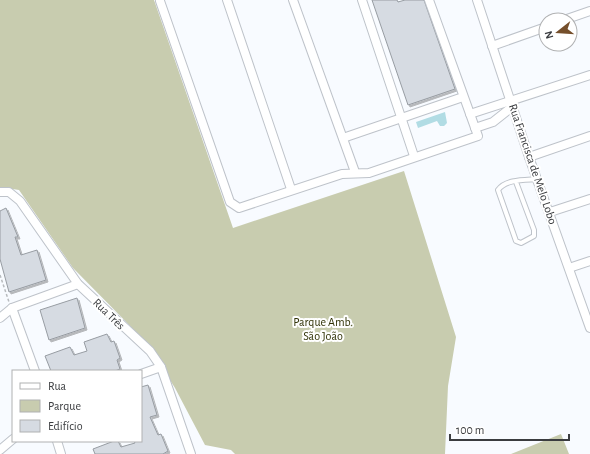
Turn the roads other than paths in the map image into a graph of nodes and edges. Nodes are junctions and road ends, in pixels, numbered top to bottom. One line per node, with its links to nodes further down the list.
1 (160, 0): 24 (street)
2 (227, 0): 24 (street)
3 (293, 0): 18 (street)
4 (362, 0): 15 (street)
5 (429, 0): 12 (street)
6 (477, 0): 10 (street, Rua Francisca de Melo Lobo)
7 (590, 11): 8 (street)
8 (578, 15)
9 (538, 29): 10 (street)
10 (492, 46): 13 (street, Rua Francisca de Melo Lobo)
11 (590, 75): 13 (street)
12 (463, 97): 14 (street); 15 (street)
13 (512, 104): 14 (street); 16 (street); 20 (street, Rua Francisca de Melo Lobo)
14 (470, 114): 16 (street)
15 (401, 118): 18 (street); 19 (street)
16 (475, 128): 19 (street)
17 (590, 136): 20 (street)
18 (343, 138): 21 (street)
19 (414, 156): 21 (street)
20 (529, 157): 22 (street, Rua Francisca de Melo Lobo)
21 (355, 172): 24 (street)
22 (538, 179): 23 (lane); 27 (street, Rua Francisca de Melo Lobo)
23 (516, 182): 23 (lane)
24 (291, 189)
25 (0, 192): 30 (street, Rua Três)
26 (590, 199): 27 (street)
27 (550, 212): 29 (street, Rua Francisca de Melo Lobo)
28 (590, 261): 29 (street)
29 (569, 268): 33 (street, Rua Francisca de Melo Lobo)
30 (78, 284): 31 (street); 34 (street, Rua Três)
31 (12, 308): 32 (street); 35 (street)
32 (0, 318)
33 (590, 326)
34 (161, 367): 36 (street); 41 (street, Rua Três)
35 (35, 370)
36 (142, 374)
37 (12, 440): 39 (street)
38 (57, 442): 40 (street)
39 (0, 450)
40 (61, 454)
41 (190, 454)

